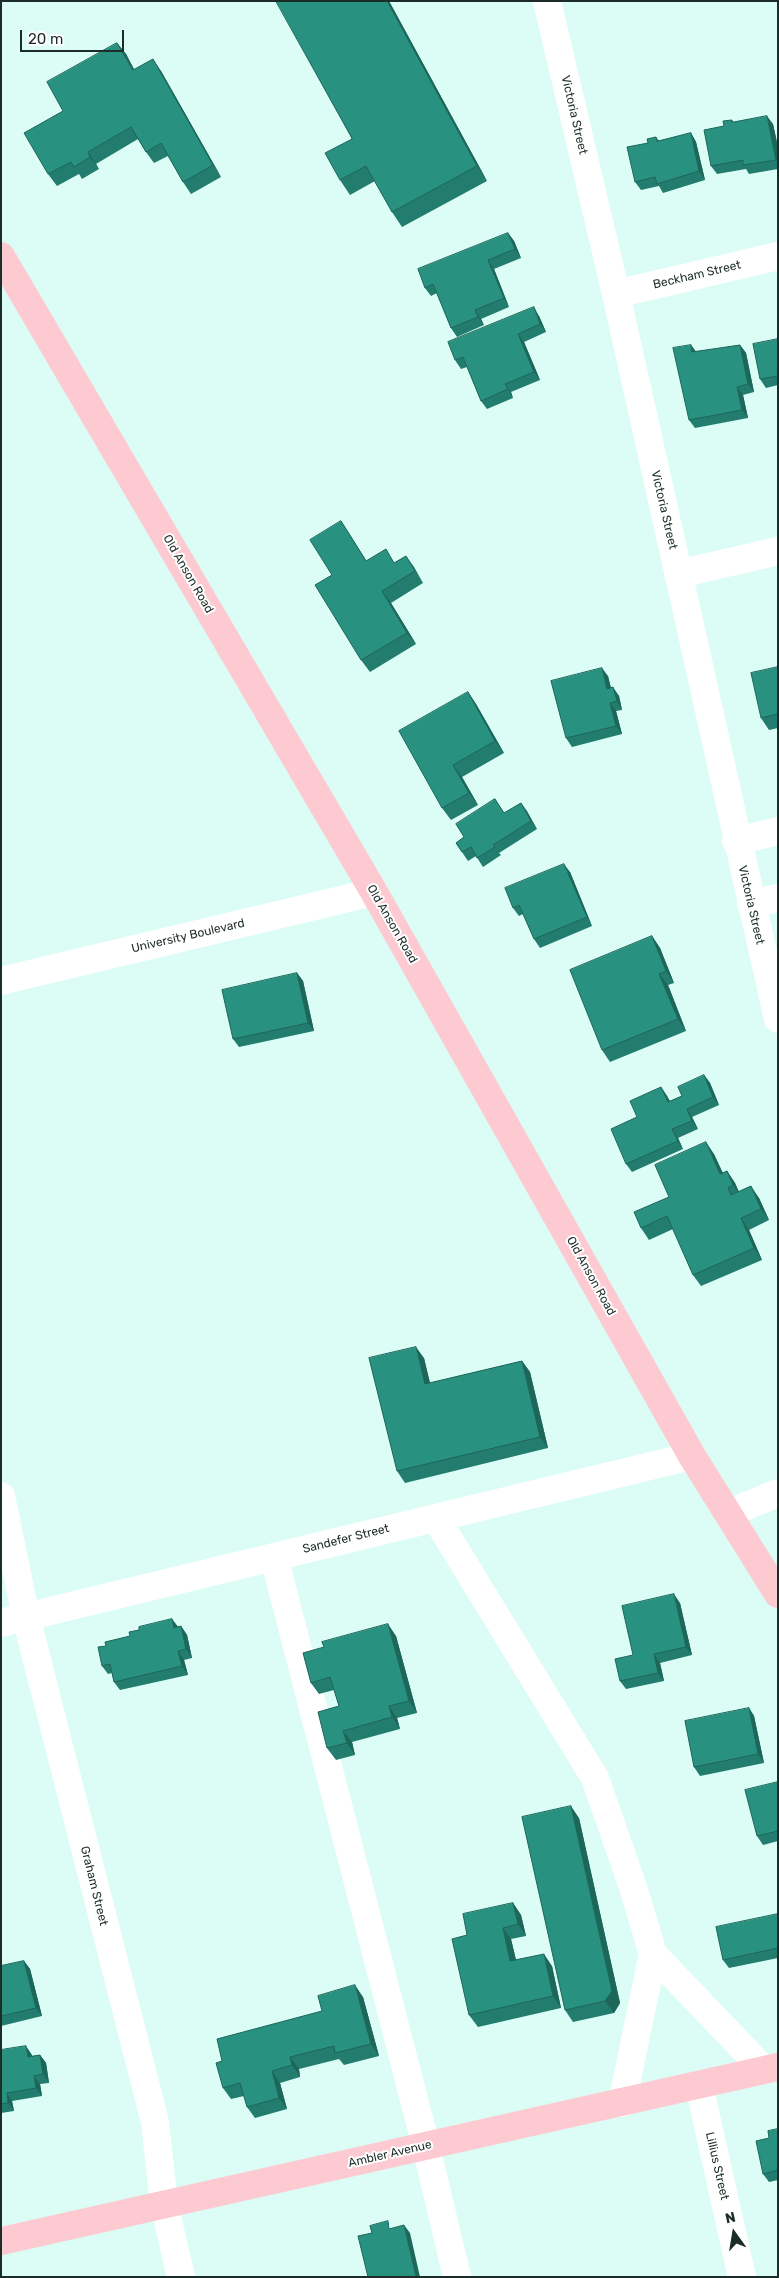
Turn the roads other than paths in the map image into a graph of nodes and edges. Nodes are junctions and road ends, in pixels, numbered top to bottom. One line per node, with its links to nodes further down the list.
1 (547, 1): 4 (street, Victoria Street)
2 (1, 256): 9 (main road, Old Anson Road)
3 (778, 256): 4 (street, Beckham Street)
4 (616, 294): 6 (street, Victoria Street)
5 (778, 551): 6 (street)
6 (678, 574): 8 (street, Victoria Street)
7 (778, 831): 8 (street)
8 (736, 840): 11 (street, Victoria Street)
9 (374, 892): 12 (street, University Boulevard); 14 (main road, Old Anson Road)
10 (778, 898): 11 (street)
11 (751, 904): 13 (street, Victoria Street)
12 (1, 981)
13 (778, 1019)
14 (692, 1456): 17 (main road, Old Anson Road); 18 (street, Sandefer Street)
15 (778, 1494): 17 (street)
16 (1, 1496): 21 (street, Graham Street)
17 (728, 1513): 20 (main road, Old Anson Road)
18 (436, 1518): 19 (street, Sandefer Street); 22 (street)
19 (274, 1557): 21 (street, Sandefer Street); 26 (street)
20 (778, 1594)
21 (13, 1620): 27 (street, Graham Street)
22 (653, 1954): 23 (street); 25 (street)
23 (771, 2069): 24 (main road, Ambler Avenue)
24 (699, 2085): 25 (main road, Ambler Avenue); 31 (street, Lillius Street)
25 (622, 2103): 26 (main road, Ambler Avenue)
26 (426, 2146): 27 (main road, Ambler Avenue); 30 (street)
27 (164, 2204): 28 (main road, Ambler Avenue); 29 (street, Graham Street)
28 (1, 2241)
29 (181, 2277)
30 (457, 2277)
31 (742, 2277)

